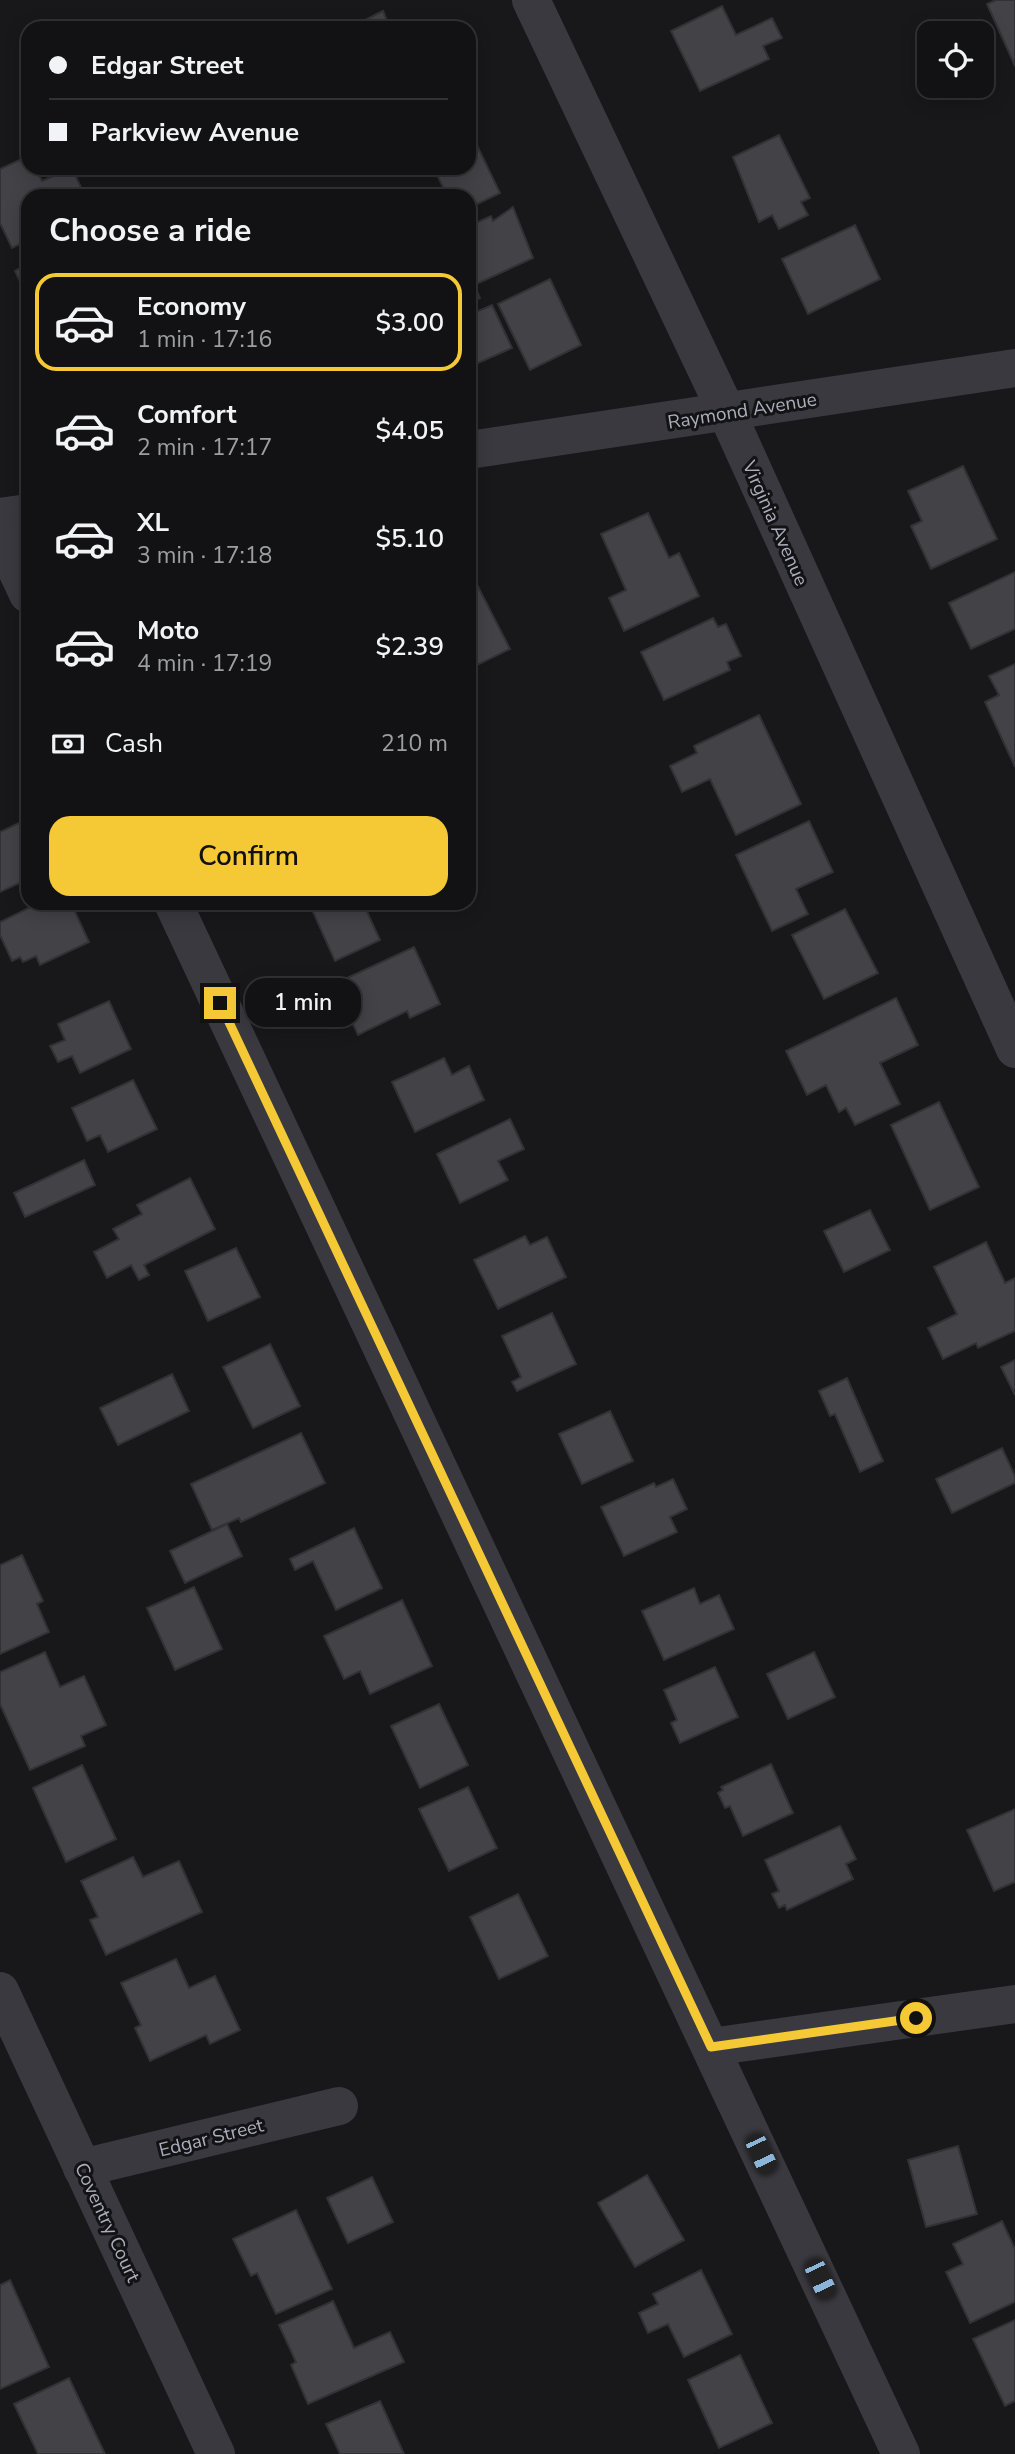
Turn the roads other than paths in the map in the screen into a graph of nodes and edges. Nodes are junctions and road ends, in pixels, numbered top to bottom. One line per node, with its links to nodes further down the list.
1 (531, 0): 3 (street, Virginia Avenue)
2 (1015, 368): 3 (street, Raymond Avenue)
3 (727, 413): 4 (street, Raymond Avenue); 10 (street, Virginia Avenue)
4 (476, 449)
5 (21, 514): 6 (street)
6 (0, 517)
7 (0, 534): 8 (street)
8 (21, 579)
9 (176, 910): 13 (street)
10 (1015, 1049)
11 (0, 1991): 15 (street, Coventry Court)
12 (1015, 2004): 13 (street)
13 (711, 2047): 17 (street)
14 (340, 2106): 15 (street, Edgar Street)
15 (82, 2168): 16 (street, Coventry Court)
16 (216, 2454)
17 (901, 2454)

